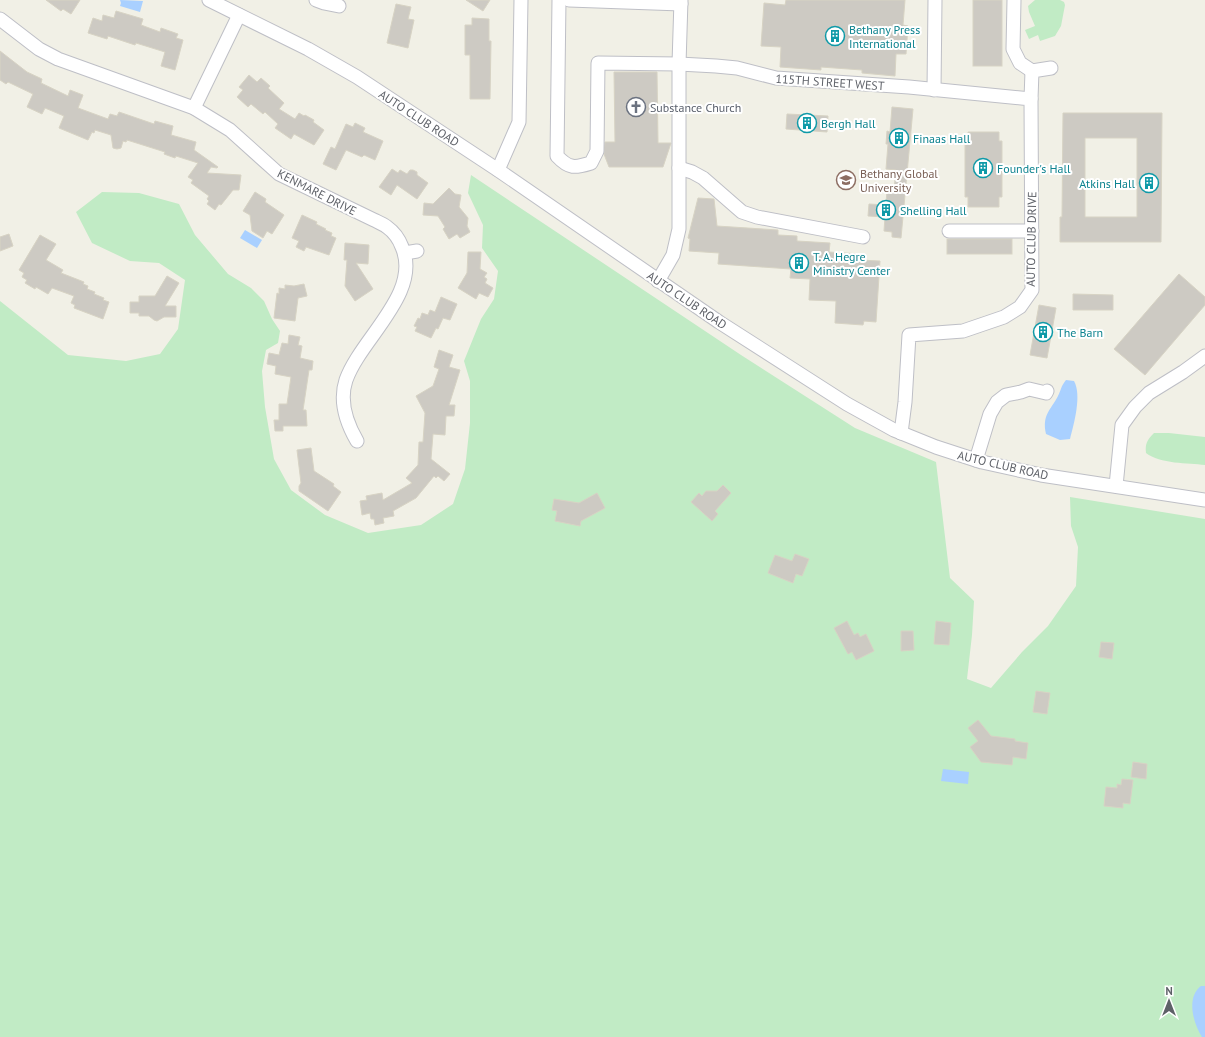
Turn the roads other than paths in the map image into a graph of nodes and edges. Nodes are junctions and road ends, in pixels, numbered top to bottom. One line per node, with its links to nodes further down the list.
1 (209, 0): 10 (street, AUTO CLUB ROAD)
2 (316, 0): 9 (street)
3 (521, 0): 19 (street)
4 (559, 0): 12 (street, 115TH STREET WEST)
5 (569, 0): 8 (street)
6 (935, 0): 15 (street)
7 (1014, 0): 14 (street)
8 (681, 2): 12 (street)
9 (339, 6)
10 (239, 16): 17 (street); 19 (street, AUTO CLUB ROAD)
11 (0, 19): 17 (street, KENMARE DRIVE)
12 (679, 64): 15 (street, 115TH STREET WEST); 18 (street)
13 (1051, 68): 14 (street)
14 (1032, 71): 16 (street, AUTO CLUB DRIVE)
15 (934, 90): 16 (street)
16 (1031, 99): 21 (street, AUTO CLUB DRIVE)
17 (194, 108): 27 (street, KENMARE DRIVE)
18 (679, 168): 22 (street); 23 (street)
19 (498, 170): 23 (street, AUTO CLUB ROAD)
20 (949, 231): 21 (street)
21 (1032, 231): 26 (street, AUTO CLUB DRIVE)
22 (863, 237)
23 (658, 281): 26 (street, AUTO CLUB ROAD)
24 (1205, 356): 29 (street)
25 (1047, 391): 28 (street)
26 (901, 433): 28 (street, AUTO CLUB ROAD)
27 (357, 441)
28 (976, 460): 29 (street, AUTO CLUB ROAD)
29 (1116, 486): 30 (street, AUTO CLUB ROAD)
30 (1205, 500)

